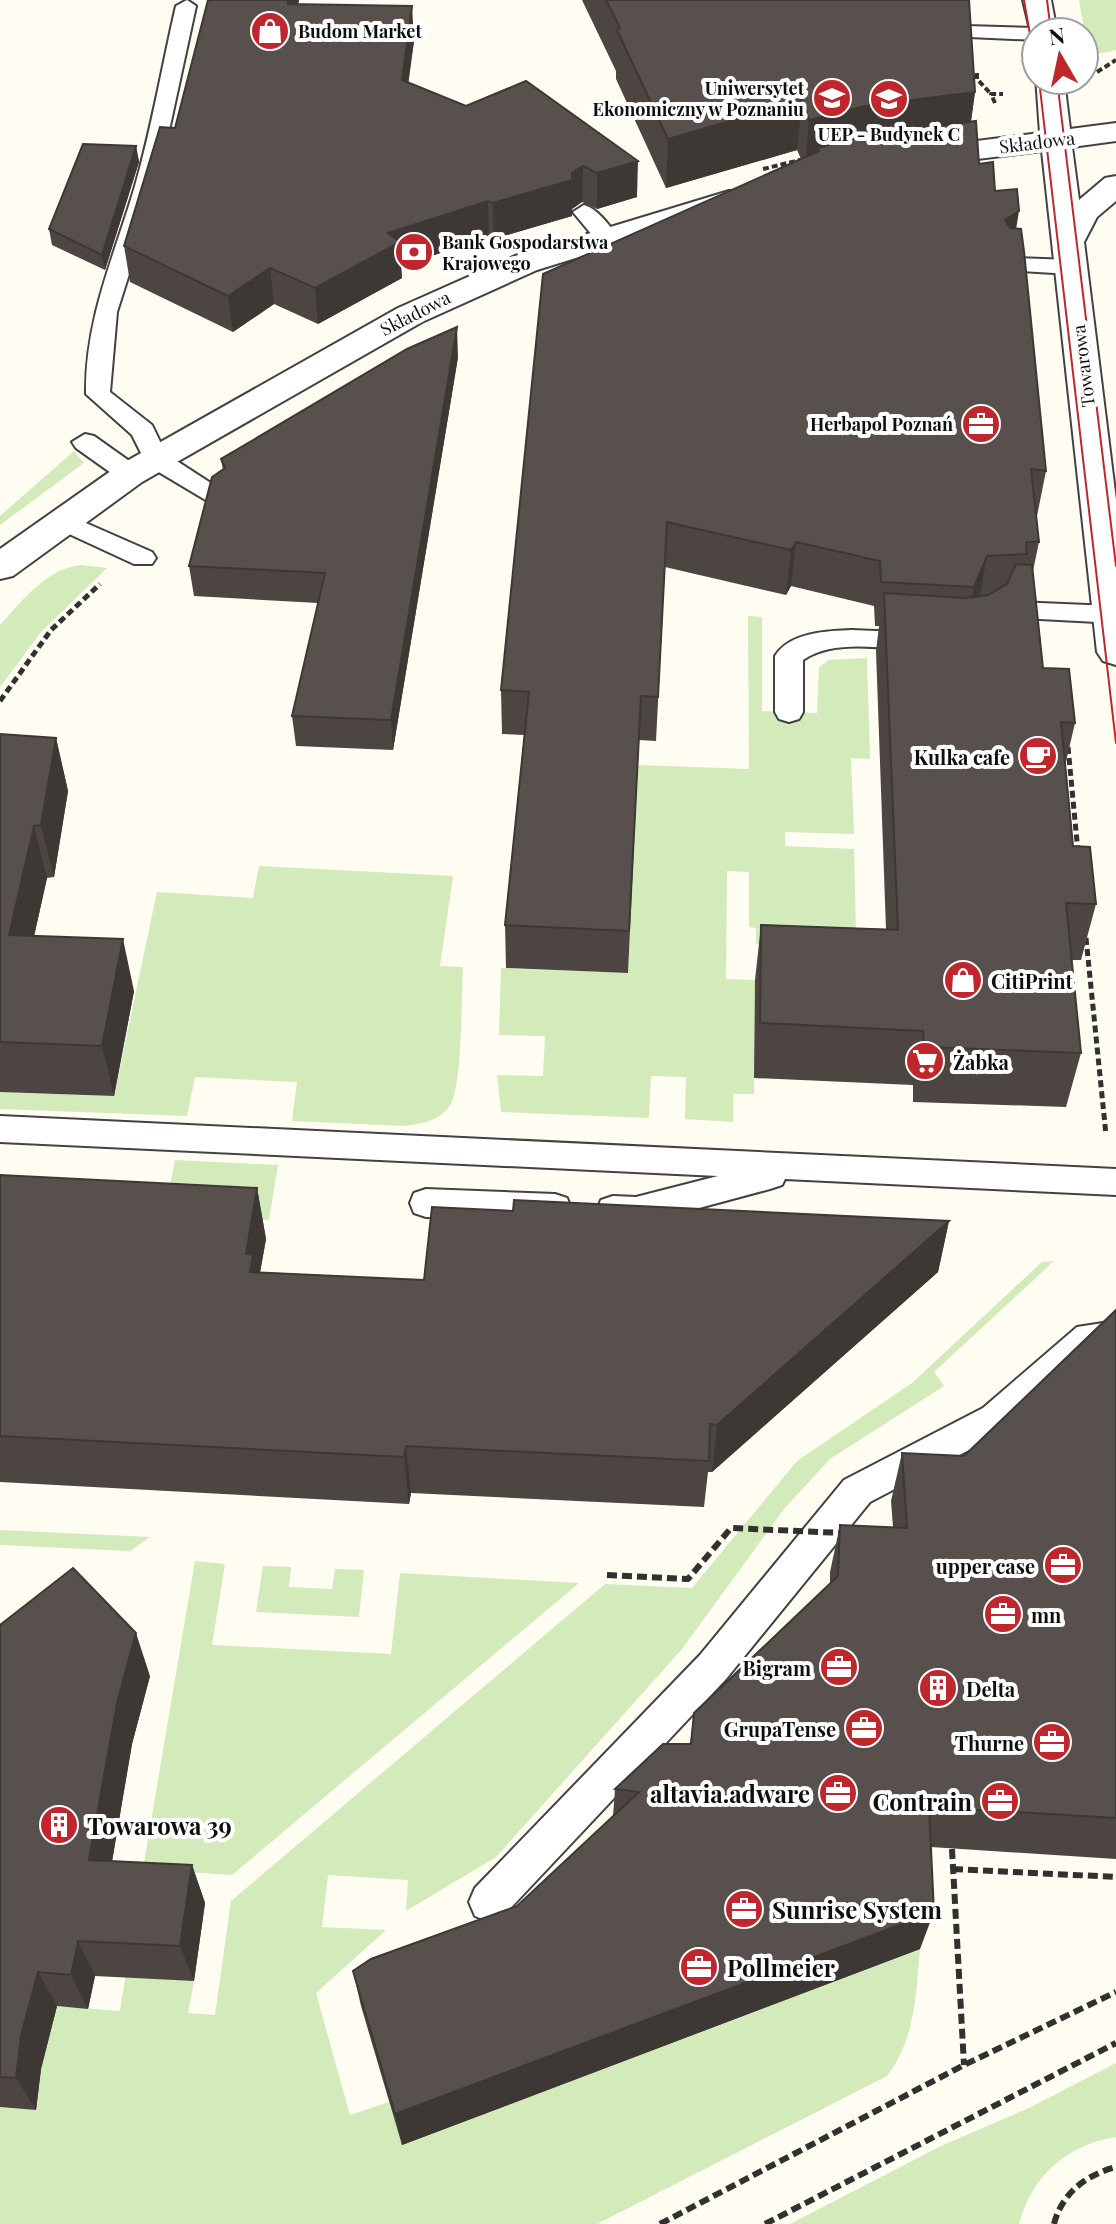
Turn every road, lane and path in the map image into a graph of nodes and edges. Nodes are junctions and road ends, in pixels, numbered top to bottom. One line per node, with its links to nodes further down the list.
1 (186, 6): 15 (lane)
2 (932, 31): 3 (lane)
3 (1020, 34)
4 (964, 78): 5 (path)
5 (977, 78)
6 (1051, 96): 8 (street, Towarowa)
7 (1116, 132): 8 (street, Składowa)
8 (1057, 139): 9 (street, Składowa); 12 (street, Towarowa)
9 (891, 162)
10 (1116, 185): 12 (street)
11 (764, 191): 15 (street, Składowa)
12 (1070, 255): 13 (lane); 20 (street, Towarowa)
13 (1013, 265)
14 (85, 442): 15 (lane)
15 (143, 467): 16 (lane); 17 (street, Składowa)
16 (214, 497)
17 (63, 521): 18 (lane); 19 (street, Składowa)
18 (138, 556): 24 (path)
19 (0, 567)
20 (1112, 615): 21 (lane); 23 (street, Towarowa)
21 (984, 636)
22 (945, 643): 25 (lane)
23 (1116, 652)
24 (0, 701)
25 (789, 712)
26 (1067, 737): 27 (path)
27 (1079, 861)
28 (1084, 923): 31 (path)
29 (0, 1129): 30 (lane)
30 (801, 1168): 31 (lane); 32 (lane)
31 (1114, 1182)
32 (426, 1203)
33 (1116, 1336): 39 (lane)
34 (849, 1533): 35 (path, bridge)
35 (607, 1575)
36 (952, 1849): 37 (path)
37 (953, 1869): 38 (path); 42 (path)
38 (1116, 1877)
39 (489, 1902)
40 (1116, 1992): 42 (path)
41 (1116, 2043): 45 (path)
42 (964, 2065): 44 (path)
43 (1116, 2167): 46 (path)
44 (660, 2224)
45 (765, 2224)
46 (1054, 2224)

